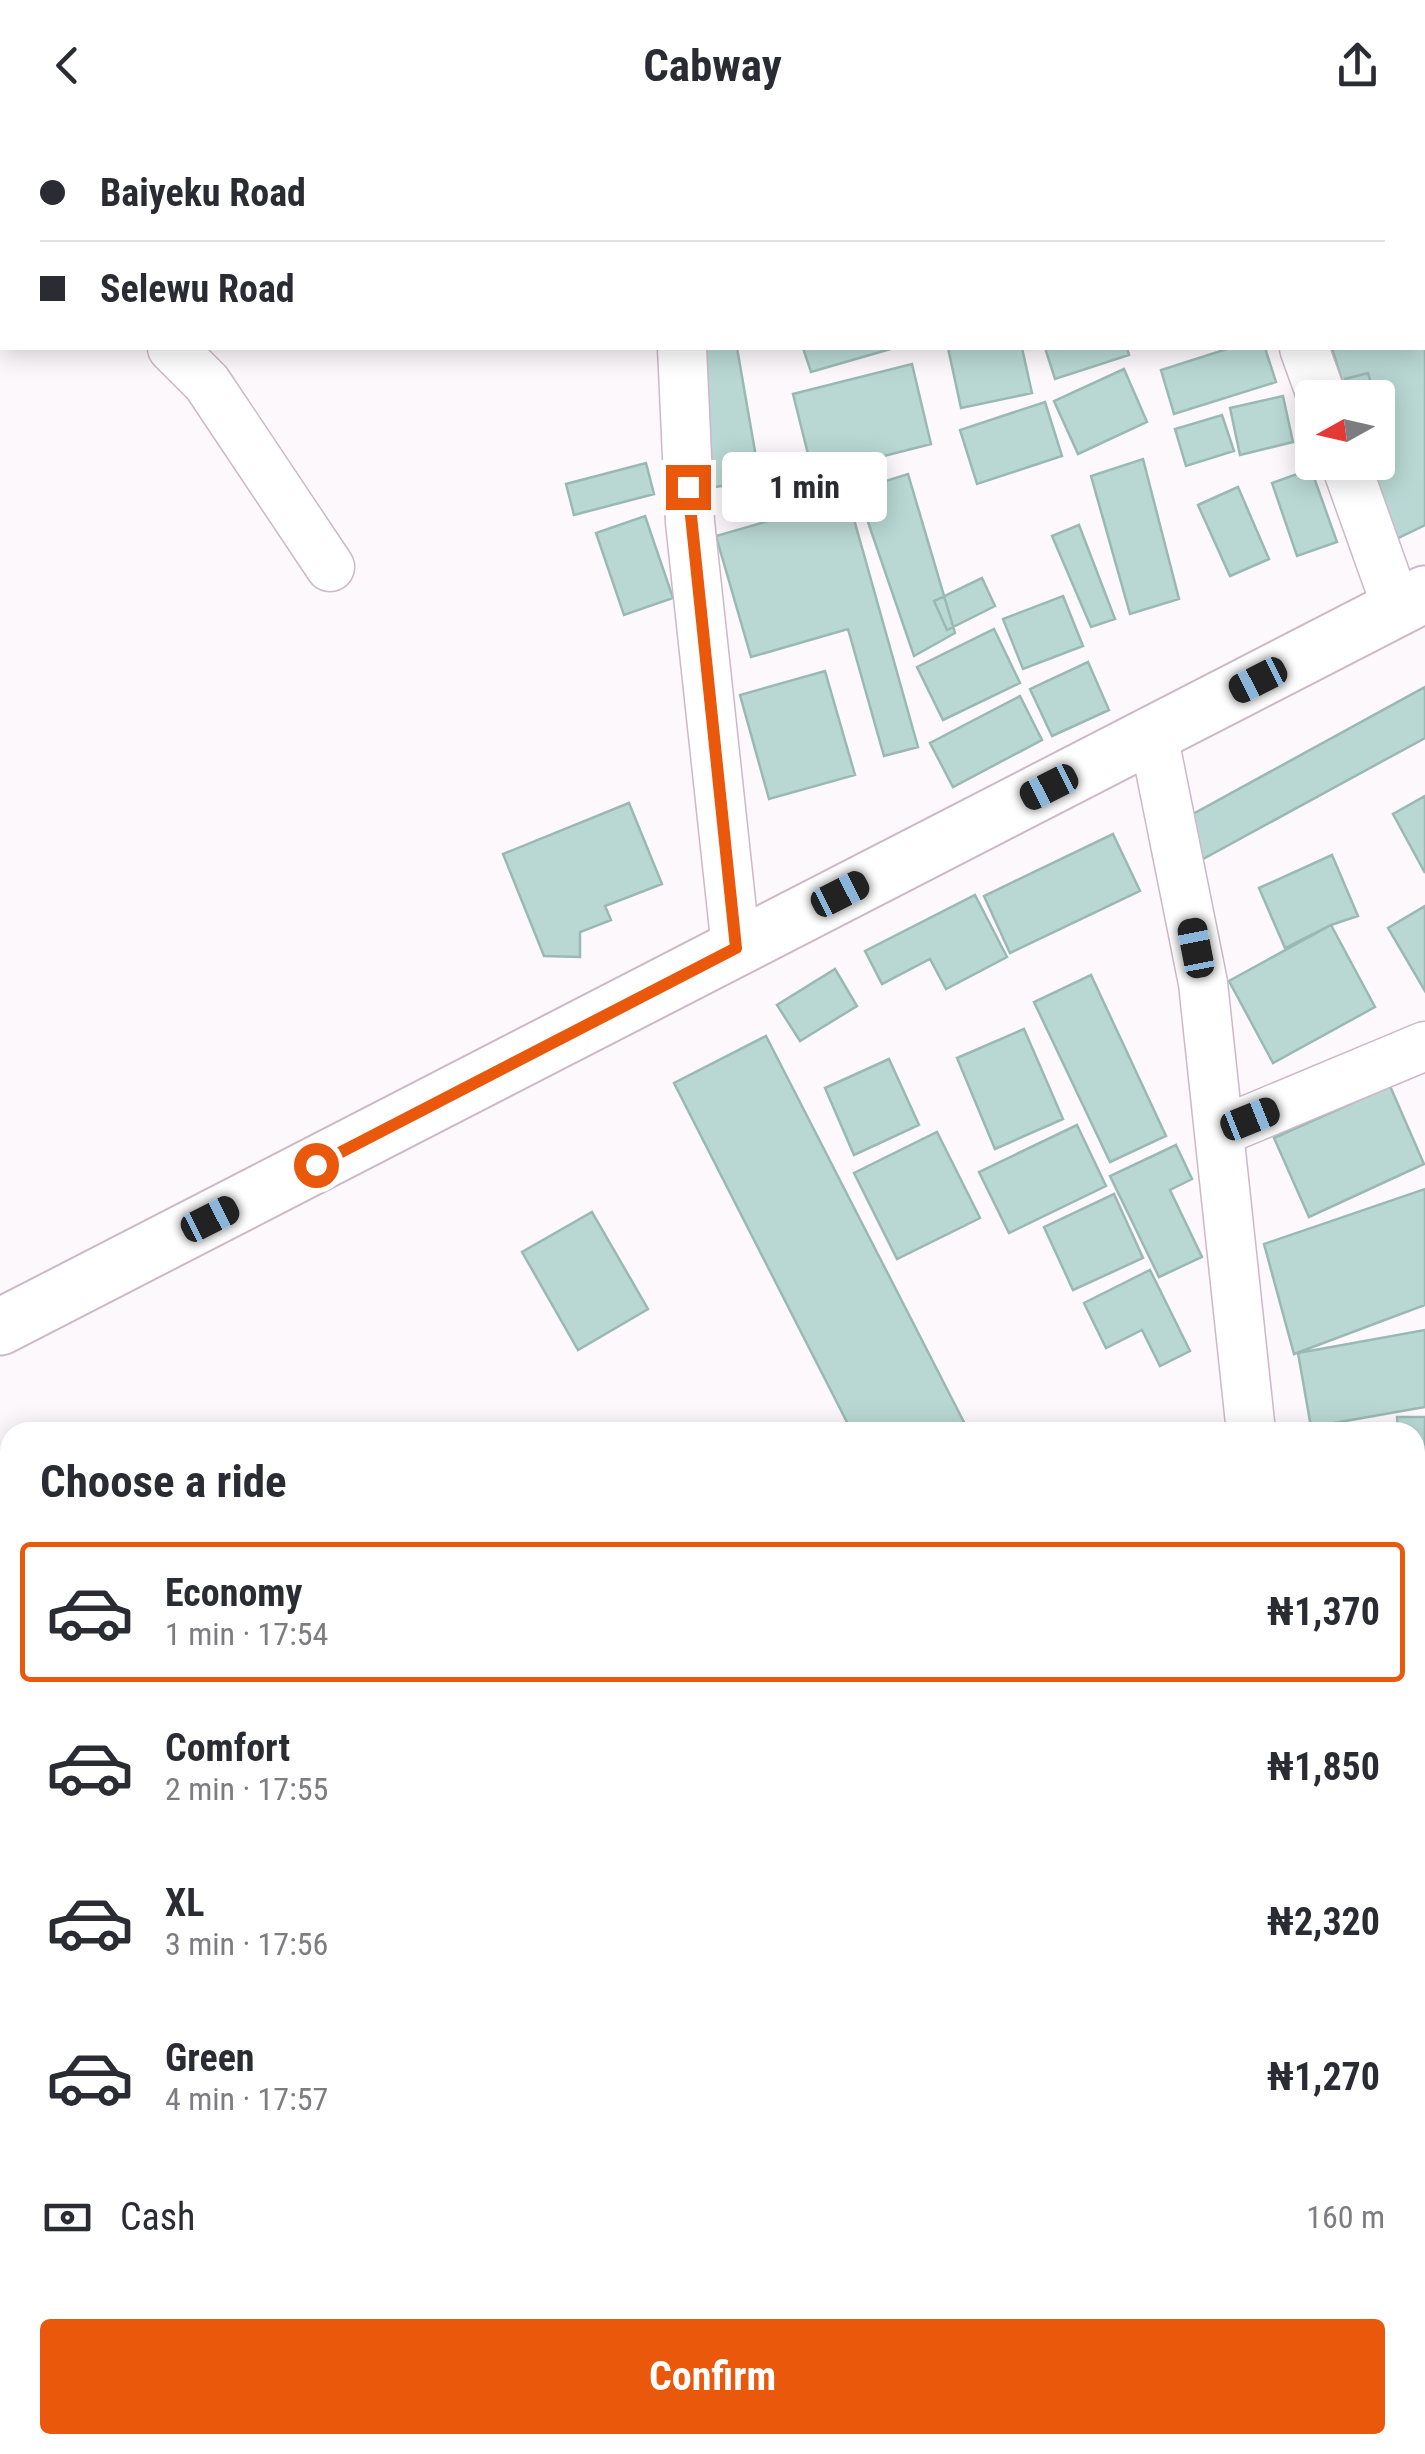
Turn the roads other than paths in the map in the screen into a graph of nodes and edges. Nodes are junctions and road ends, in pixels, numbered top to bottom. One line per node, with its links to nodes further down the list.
1 (174, 350): 6 (street)
2 (682, 350): 9 (street)
3 (1305, 350): 4 (street)
4 (1316, 380)
5 (1354, 480): 7 (street)
6 (330, 567)
7 (1411, 601): 8 (main road)
8 (1153, 734): 9 (main road); 11 (street)
9 (736, 948): 12 (main road)
10 (1425, 1046): 11 (street)
11 (1219, 1132): 13 (street)
12 (0, 1328)
13 (1250, 1422)

